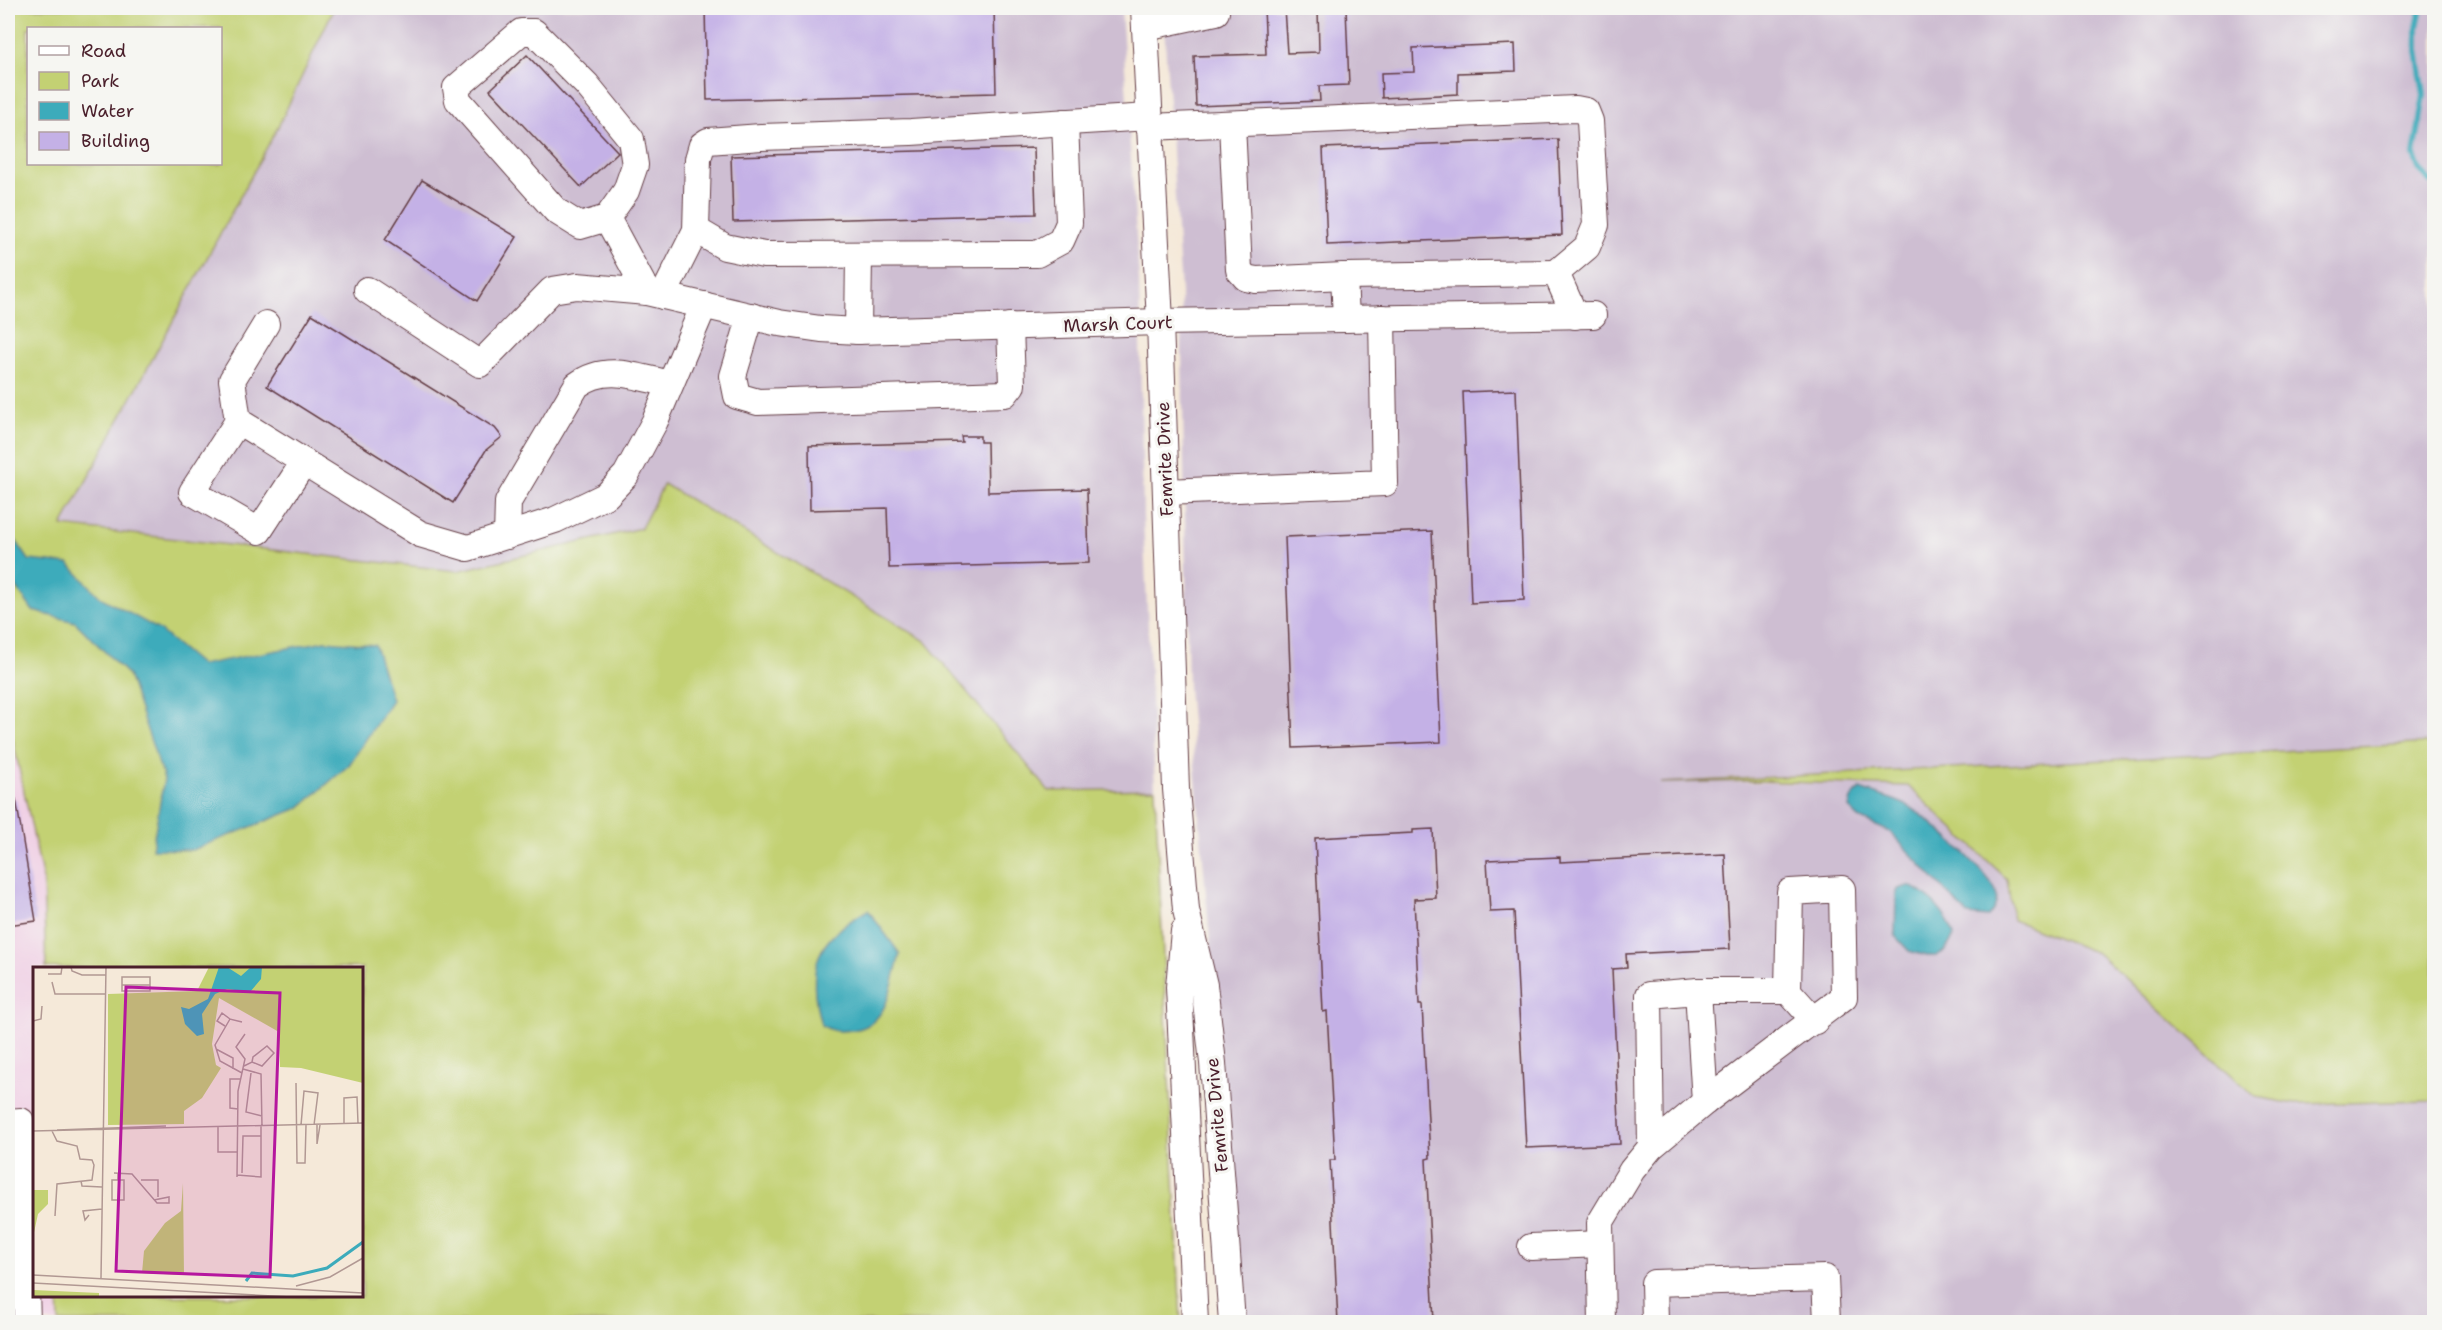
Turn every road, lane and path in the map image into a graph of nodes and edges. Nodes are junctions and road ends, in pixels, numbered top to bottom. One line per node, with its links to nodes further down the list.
1 (1216, 12): 2 (street)
2 (1144, 17): 4 (street, Femrite Drive)
3 (1065, 122): 4 (street); 7 (street); 8 (street)
4 (1149, 122): 5 (street); 17 (street, Femrite Drive)
5 (1232, 124): 9 (street); 10 (street)
6 (607, 218): 6 (street); 12 (street)
7 (696, 230): 8 (street); 12 (street)
8 (859, 255): 20 (street)
9 (1556, 273): 10 (street); 15 (street, Marsh Court)
10 (1344, 276): 16 (street)
11 (367, 290): 12 (street, Marsh Court)
12 (655, 294): 13 (street, Marsh Court)
13 (704, 305): 14 (street, Marsh Court); 21 (street)
14 (751, 316): 19 (street); 20 (street, Marsh Court)
15 (1382, 318): 16 (street, Marsh Court); 24 (street)
16 (1346, 319): 17 (street, Marsh Court)
17 (1160, 322): 19 (street, Marsh Court); 24 (street, Femrite Drive)
18 (266, 324): 22 (street)
19 (1010, 326): 20 (street, Marsh Court)
20 (858, 331)
21 (670, 384): 25 (street); 25 (street)
22 (238, 421): 23 (street); 23 (street)
23 (304, 462): 25 (street)
24 (1166, 492): 26 (street, Femrite Drive)
25 (507, 536)
26 (1186, 910): 36 (street, Femrite Drive); 37 (street, Femrite Drive)
27 (1698, 991): 28 (street); 30 (street); 32 (street)
28 (1788, 991): 29 (street); 29 (street)
29 (1815, 1021): 30 (street)
30 (1705, 1102): 32 (street)
31 (8, 1122): 35 (street)
32 (1651, 1147): 33 (street)
33 (1600, 1244): 34 (street); 38 (street)
34 (1531, 1247)
35 (27, 1323)
36 (1195, 1323)
37 (1232, 1323)
38 (1602, 1323)
39 (1655, 1323): 40 (street)
40 (1827, 1323)

